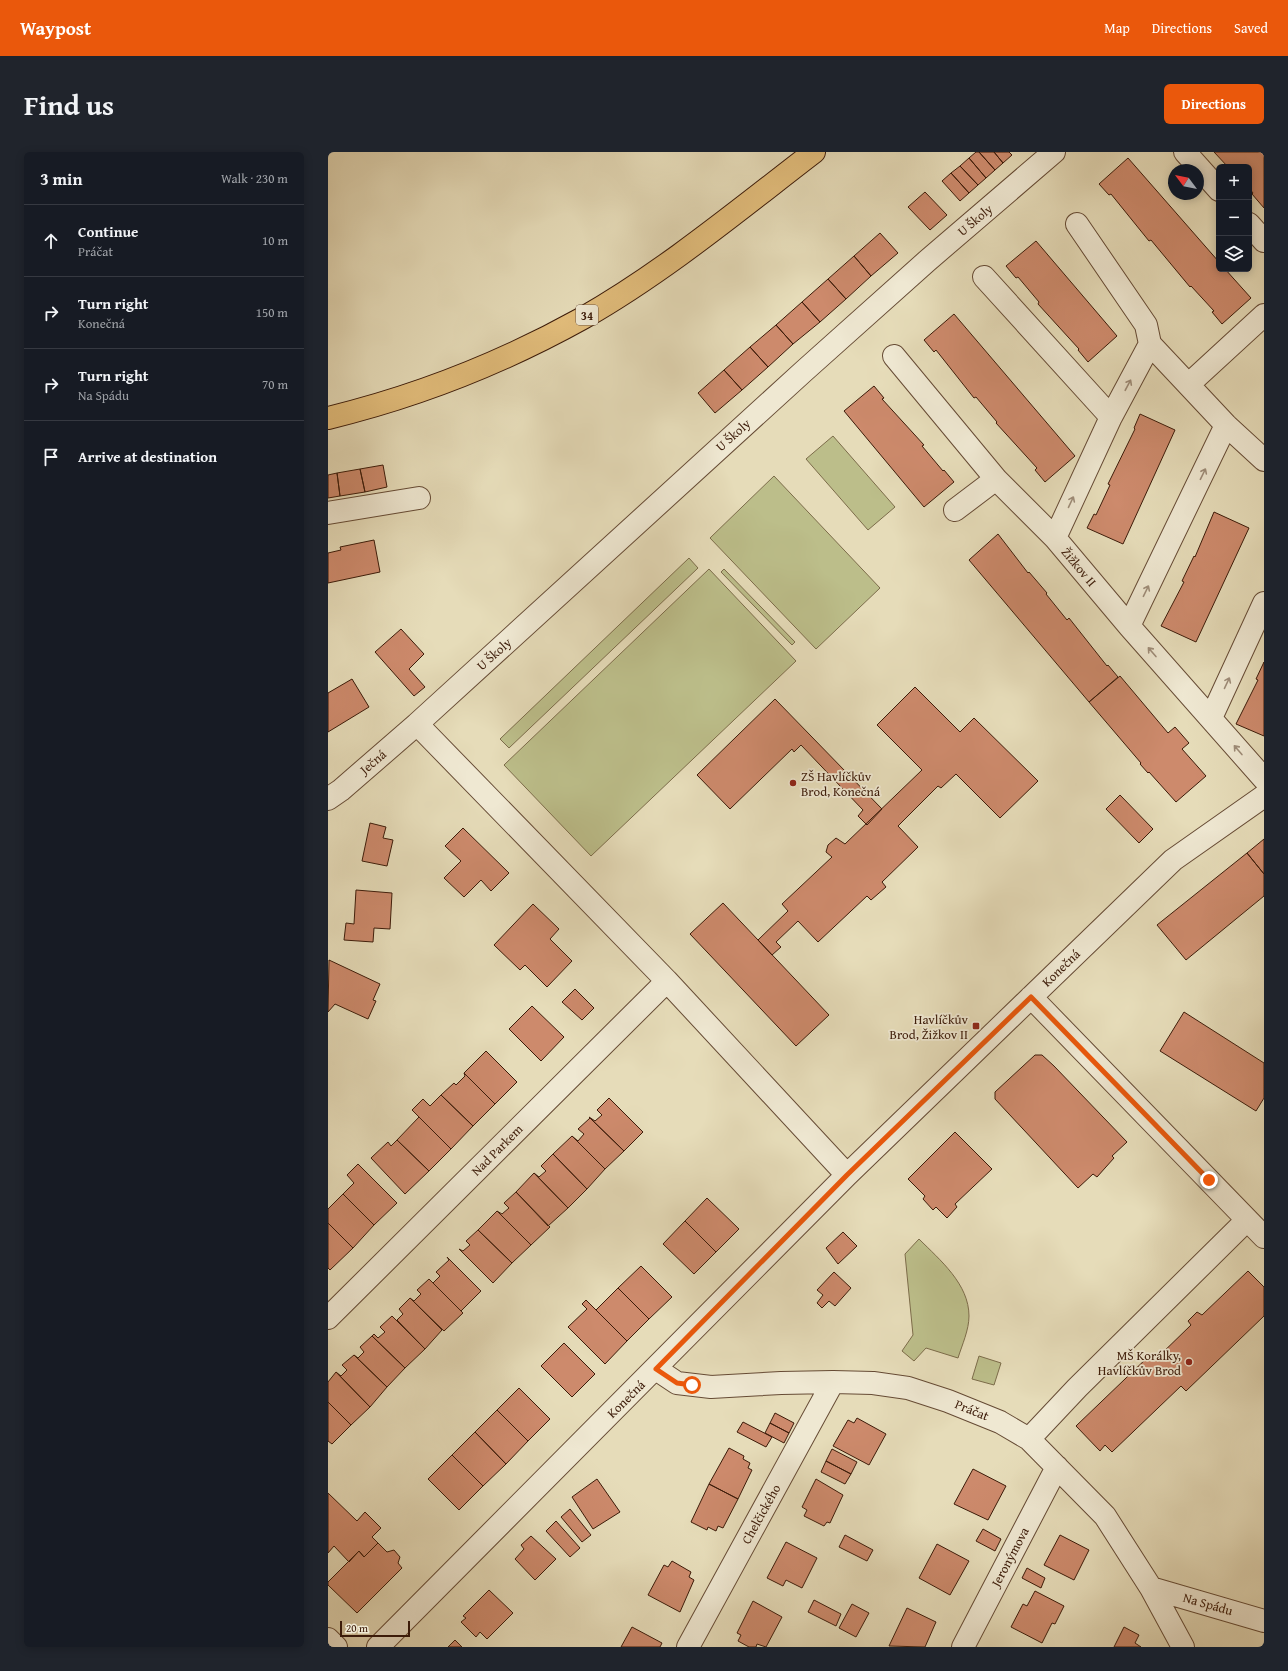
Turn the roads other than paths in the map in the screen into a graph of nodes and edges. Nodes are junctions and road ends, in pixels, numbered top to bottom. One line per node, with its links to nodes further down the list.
1 (814, 152): 14 (main road, 34)
2 (1054, 152): 25 (street, U Školy)
3 (1185, 152): 4 (street)
4 (1216, 187)
5 (1077, 224): 10 (street)
6 (1252, 227): 7 (street)
7 (1264, 241)
8 (984, 277): 13 (street)
9 (1264, 315): 12 (street)
10 (1150, 344): 12 (street); 13 (street, one-way to 10)
11 (894, 356): 17 (street, Žižkov II)
12 (1189, 384): 15 (street)
13 (1111, 417): 21 (street, one-way to 13)
14 (328, 418)
15 (1226, 425): 16 (street); 23 (street, one-way to 15)
16 (1264, 460)
17 (996, 479): 19 (street); 21 (street, Žižkov II)
18 (419, 498): 20 (street)
19 (954, 510)
20 (328, 513)
21 (1055, 538): 23 (street, Žižkov II)
22 (1264, 603): 24 (street, one-way to 22)
23 (1129, 626): 24 (street, Žižkov II, one-way to 23)
24 (1211, 718): 26 (street, Žižkov II, one-way to 24)
25 (417, 724): 28 (street, Ječná); 29 (street)
26 (1264, 779)
27 (1264, 796): 30 (street, Konečná)
28 (328, 798)
29 (667, 981): 31 (street); 34 (street, Nad Parkem)
30 (1031, 997): 31 (street, Konečná); 32 (street)
31 (847, 1175): 35 (street, Konečná)
32 (1247, 1220): 33 (street); 37 (street)
33 (1264, 1237)
34 (328, 1318)
35 (656, 1369): 36 (street, Práčat); 43 (street, Konečná)
36 (833, 1382): 37 (street, Práčat); 44 (street, Chelčického)
37 (1029, 1439): 38 (street, Práčat)
38 (1057, 1467): 39 (street, Práčat); 45 (street, Jeronýmova)
39 (1151, 1588): 40 (street, Na Spádu); 46 (street, Práčat)
40 (1264, 1621)
41 (328, 1639): 42 (street)
42 (336, 1647)
43 (378, 1647)
44 (688, 1647)
45 (963, 1647)
46 (1183, 1647)

